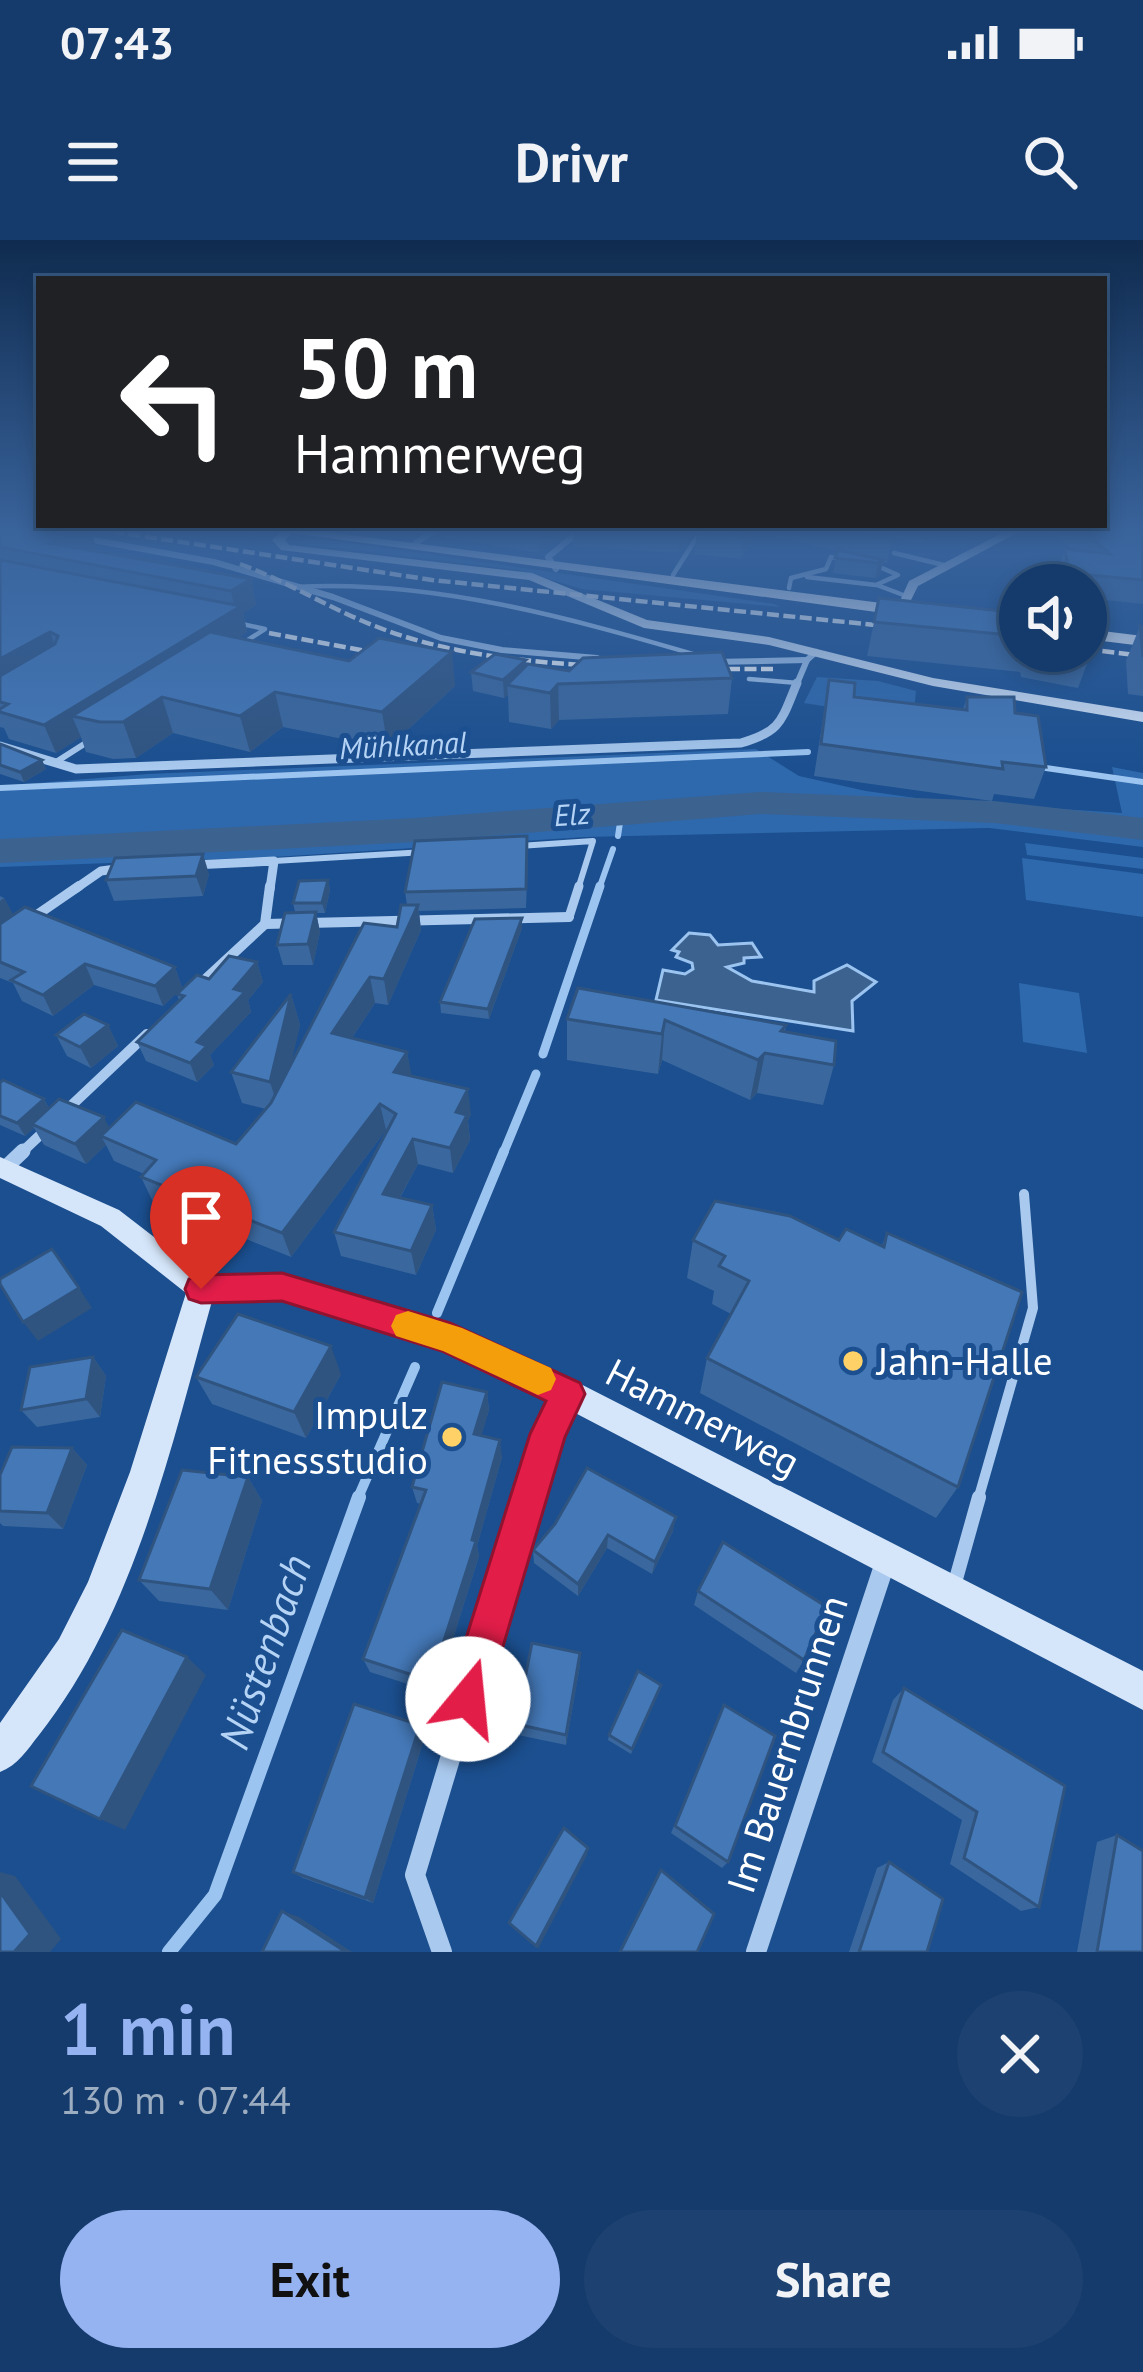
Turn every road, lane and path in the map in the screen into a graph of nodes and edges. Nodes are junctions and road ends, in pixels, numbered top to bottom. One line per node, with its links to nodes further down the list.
1 (359, 609): 13 (street)
2 (489, 609): 15 (lane)
3 (608, 609): 12 (street)
4 (930, 609): 5 (main road)
5 (939, 611)
6 (221, 620): 11 (lane)
7 (1107, 627): 8 (main road)
8 (1143, 631)
9 (1107, 637): 10 (main road)
10 (1143, 641)
11 (234, 649)
12 (811, 656): 15 (street); 17 (street); 18 (street)
13 (617, 659)
14 (676, 661): 15 (street)
15 (723, 662)
16 (748, 679): 17 (lane)
17 (798, 683): 21 (street)
18 (1143, 717)
19 (108, 729): 21 (lane)
20 (0, 746): 21 (street)
21 (56, 763)
22 (502, 847): 27 (lane)
23 (434, 851): 24 (lane)
24 (274, 861): 25 (street); 28 (street)
25 (187, 865)
26 (144, 867): 29 (street)
27 (569, 917): 28 (street)
28 (265, 924): 30 (street)
29 (17, 929)
30 (183, 1000)
31 (151, 1030): 32 (street)
32 (2, 1168): 34 (street)
33 (1024, 1194): 37 (lane)
34 (201, 1289): 35 (street, Hammerweg); 39 (street)
35 (568, 1394): 36 (street, Hammerweg); 40 (street)
36 (887, 1558): 37 (street, Hammerweg); 41 (street, Im Bauernbrunnen)
37 (952, 1591): 38 (street, Hammerweg)
38 (1143, 1691)
39 (0, 1753)
40 (442, 1952)
41 (756, 1952)

